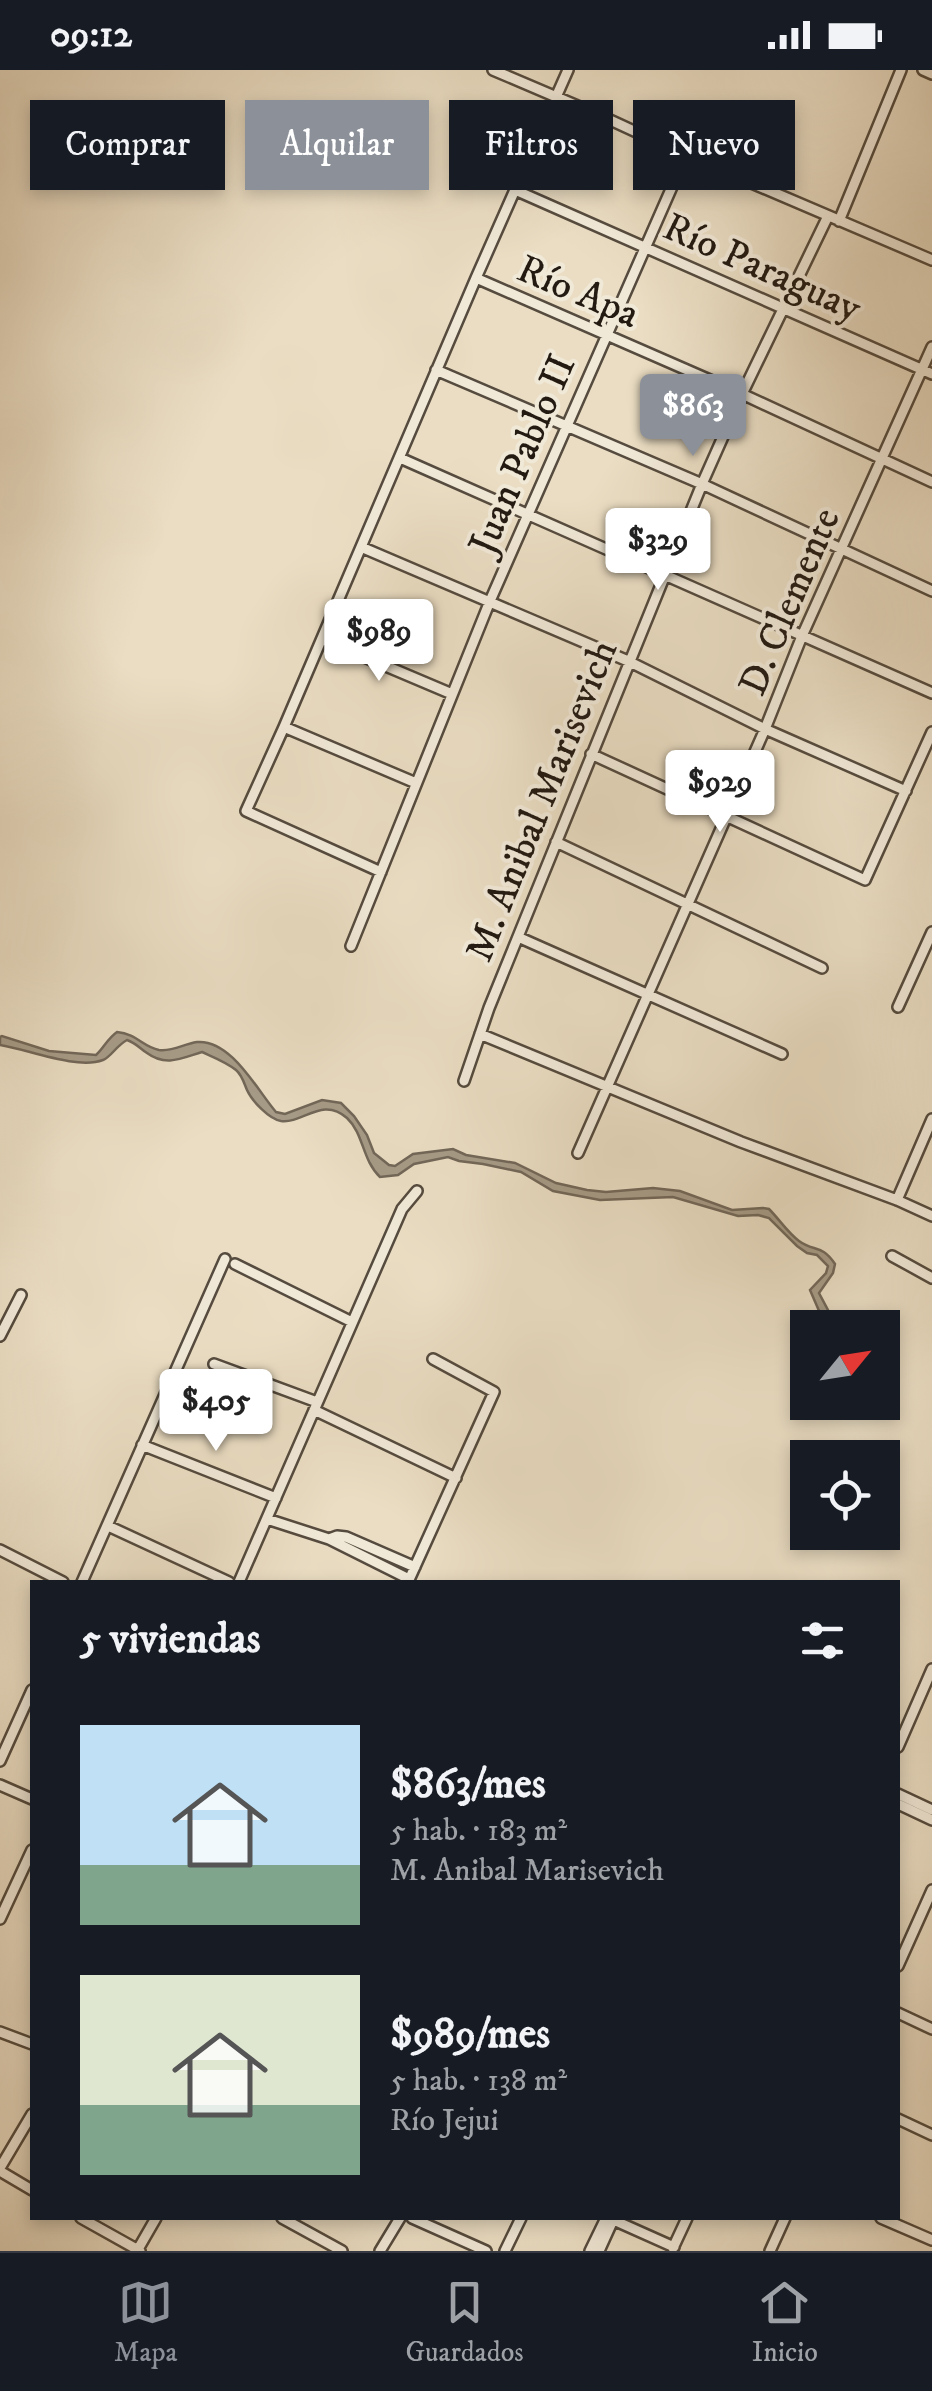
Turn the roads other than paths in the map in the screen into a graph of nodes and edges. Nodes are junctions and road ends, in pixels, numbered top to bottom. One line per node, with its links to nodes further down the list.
1 (492, 70): 6 (street)
2 (568, 70): 6 (street)
3 (901, 70): 13 (street)
4 (923, 70): 5 (street)
5 (932, 74)
6 (557, 97): 7 (street); 8 (street)
7 (556, 100)
8 (633, 132)
9 (514, 190): 14 (street, Río Paraguay); 16 (street)
10 (670, 190): 14 (street, Juan Pablo II)
11 (766, 190): 12 (street)
12 (828, 216): 13 (street); 17 (street, M. Anibal Marisevich)
13 (838, 220): 15 (street)
14 (644, 246): 17 (street, Río Paraguay); 18 (street, Juan Pablo II)
15 (932, 259)
16 (476, 278): 18 (street, Río Apa); 20 (street)
17 (783, 307): 21 (street, Río Paraguay); 22 (street, M. Anibal Marisevich)
18 (606, 334): 22 (street, Río Apa); 23 (street, Juan Pablo II)
19 (932, 347): 21 (street, D. Clemente)
20 (436, 370): 23 (street); 24 (street)
21 (927, 371): 25 (street, D. Clemente)
22 (742, 394): 25 (street, Río Apa); 27 (street, M. Anibal Marisevich)
23 (567, 425): 27 (street); 28 (street, Juan Pablo II)
24 (400, 458): 28 (street); 29 (street)
25 (882, 460): 26 (street, Río Apa); 30 (street, D. Clemente)
26 (932, 482)
27 (702, 484): 30 (street); 31 (street, M. Anibal Marisevich)
28 (528, 514): 31 (street); 33 (street, Juan Pablo II)
29 (361, 548): 33 (street); 35 (street)
30 (842, 550): 32 (street); 34 (street, D. Clemente)
31 (664, 574): 34 (street); 36 (street, M. Anibal Marisevich)
32 (932, 591)
33 (490, 601): 36 (street); 38 (street, Juan Pablo II)
34 (802, 636): 37 (street); 40 (street, D. Clemente)
35 (322, 639): 38 (street); 39 (street)
36 (628, 661): 40 (street); 42 (street, M. Anibal Marisevich)
37 (932, 693)
38 (452, 694): 43 (street, Juan Pablo II)
39 (284, 727): 43 (street); 47 (street)
40 (765, 729): 44 (street); 45 (street, D. Clemente)
41 (931, 736): 44 (street)
42 (591, 754): 45 (street); 46 (street, M. Anibal Marisevich)
43 (416, 783): 47 (street, Juan Pablo II)
44 (906, 790): 45 (street)
45 (726, 816): 48 (street, D. Clemente)
46 (556, 842): 48 (street); 49 (street, M. Anibal Marisevich)
47 (381, 872): 51 (street, Juan Pablo II)
48 (688, 904): 52 (street); 53 (street, D. Clemente)
49 (518, 936): 53 (street); 55 (street, M. Anibal Marisevich)
50 (931, 937): 54 (street)
51 (350, 946)
52 (822, 968)
53 (648, 994): 56 (street); 58 (street, D. Clemente)
54 (898, 1007)
55 (480, 1034): 57 (street, M. Anibal Marisevich); 58 (street)
56 (782, 1054)
57 (464, 1081)
58 (607, 1086): 62 (street, D. Clemente); 64 (street)
59 (932, 1119): 60 (street)
60 (921, 1145): 61 (street); 64 (street)
61 (932, 1150)
62 (578, 1153)
63 (418, 1191): 69 (street)
64 (897, 1200): 65 (street)
65 (932, 1216)
66 (892, 1256): 67 (street)
67 (932, 1278)
68 (20, 1295): 70 (street)
69 (352, 1322): 73 (street); 74 (street)
70 (0, 1336)
71 (433, 1359): 75 (street)
72 (214, 1364): 73 (street)
73 (316, 1406): 75 (street); 76 (street)
74 (142, 1445): 76 (street); 78 (street)
75 (456, 1478): 81 (street)
76 (276, 1498): 77 (street)
77 (267, 1519): 79 (street); 85 (street)
78 (108, 1526): 83 (street); 84 (street)
79 (329, 1540): 81 (street); 86 (street)
80 (0, 1550): 82 (street)
81 (415, 1567): 87 (street)
82 (59, 1580)
83 (83, 1580)
84 (225, 1580)
85 (240, 1580)
86 (406, 1580)
87 (408, 1580)
88 (932, 1669): 90 (street)
89 (30, 1703): 91 (street)
90 (900, 1742)
91 (1, 1756)
92 (0, 1785): 94 (street)
93 (900, 1795): 96 (street)
94 (30, 1797)
95 (900, 1805): 97 (street)
96 (932, 1810)
97 (932, 1820)
98 (30, 1854): 101 (street)
99 (932, 1890): 100 (street)
100 (921, 1916): 102 (street); 103 (street)
101 (0, 1919)
102 (932, 1921)
103 (900, 1962)
104 (900, 2015): 105 (street)
105 (932, 2028)
106 (0, 2032): 107 (street)
107 (30, 2045)
108 (30, 2118): 111 (street)
109 (900, 2120): 110 (street)
110 (932, 2135)
111 (0, 2170): 112 (street)
112 (30, 2189)
113 (84, 2220): 129 (street)
114 (155, 2220): 129 (street)
115 (286, 2220): 130 (street)
116 (399, 2220): 131 (street)
117 (417, 2220): 126 (street)
118 (442, 2220): 126 (street)
119 (520, 2220): 133 (street)
120 (610, 2220): 134 (street)
121 (610, 2220): 135 (street)
122 (615, 2220): 128 (street)
123 (686, 2220): 128 (street)
124 (784, 2220): 136 (street)
125 (886, 2220): 127 (street)
126 (436, 2228): 132 (street)
127 (932, 2240)
128 (673, 2249)
129 (138, 2251)
130 (342, 2251)
131 (380, 2251)
132 (486, 2251)
133 (506, 2251)
134 (590, 2251)
135 (599, 2251)
136 (770, 2251)

